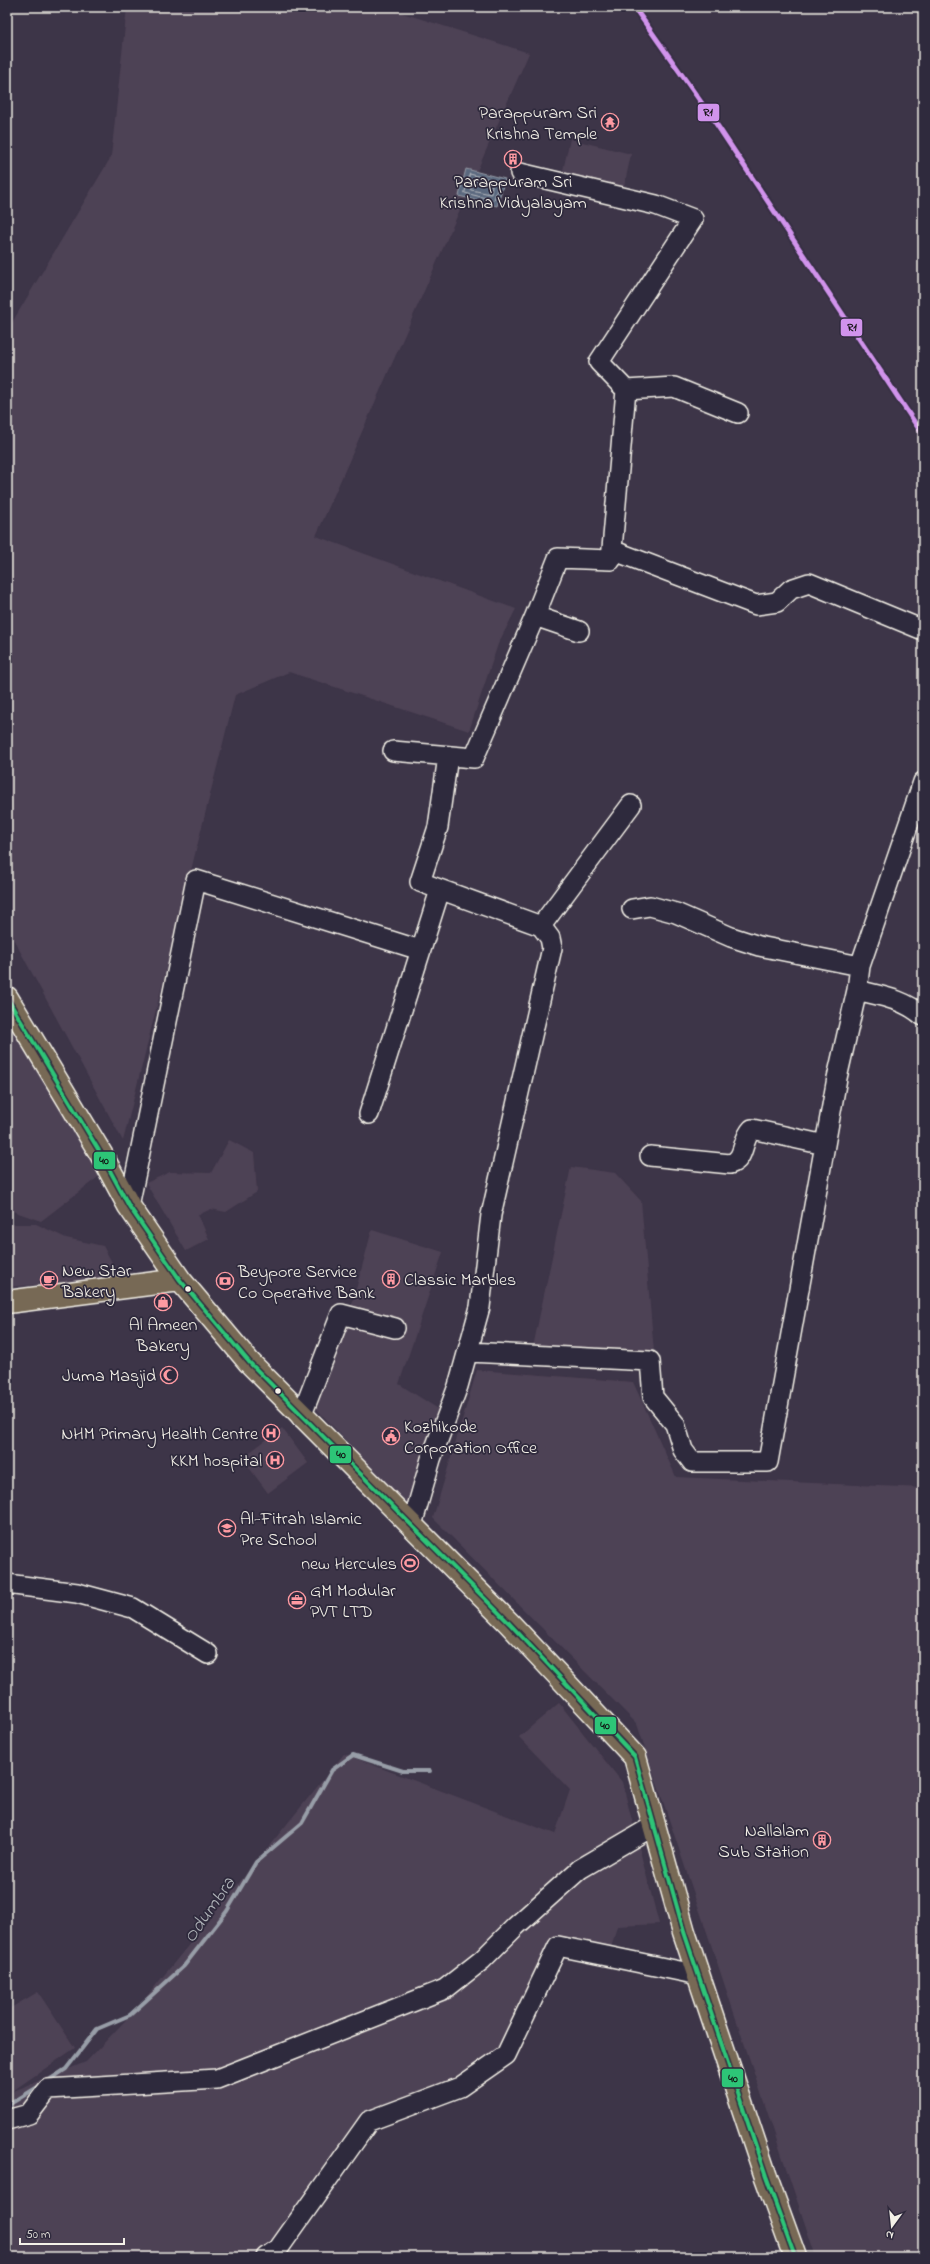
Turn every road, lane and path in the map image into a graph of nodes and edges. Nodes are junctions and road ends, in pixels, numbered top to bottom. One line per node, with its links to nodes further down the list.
1 (520, 173): 2 (street)
2 (626, 390): 3 (street); 4 (street)
3 (738, 413)
4 (612, 550): 5 (street); 6 (street)
5 (536, 616): 7 (street); 9 (street)
6 (923, 630)
7 (579, 631)
8 (393, 751): 9 (street)
9 (448, 756): 12 (street)
10 (923, 782): 16 (street)
11 (631, 805): 14 (street)
12 (440, 890): 14 (street); 15 (street)
13 (632, 910): 16 (street)
14 (541, 926): 27 (street)
15 (420, 950): 20 (street); 23 (street)
16 (860, 966): 17 (street)
17 (857, 990): 19 (street); 21 (street)
18 (7, 998): 23 (main road)
19 (923, 1016)
20 (369, 1114)
21 (825, 1145): 22 (street); 27 (street)
22 (650, 1156)
23 (129, 1206): 24 (main road)
24 (180, 1280): 25 (main road); 28 (main road)
25 (7, 1302)
26 (395, 1328): 28 (street)
27 (468, 1352): 29 (street)
28 (301, 1417): 29 (main road)
29 (412, 1526): 32 (main road)
30 (7, 1584): 31 (street)
31 (208, 1654)
32 (655, 1824): 33 (main road); 34 (street)
33 (700, 1975): 35 (street); 36 (main road)
34 (7, 2120)
35 (266, 2257)
36 (795, 2257)

